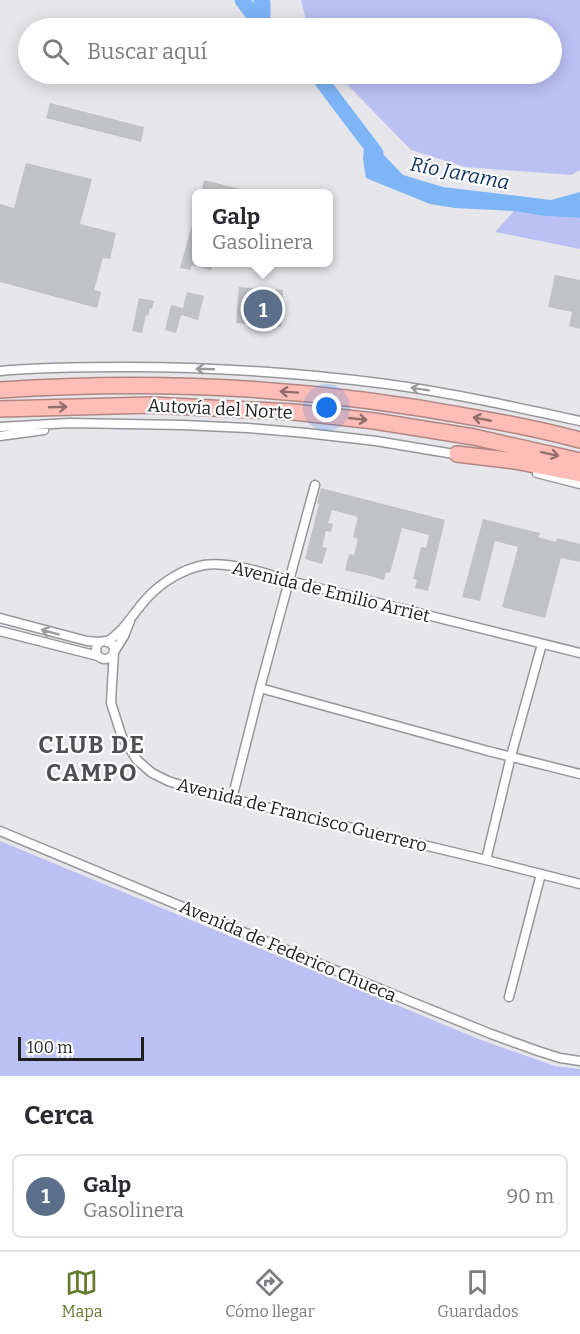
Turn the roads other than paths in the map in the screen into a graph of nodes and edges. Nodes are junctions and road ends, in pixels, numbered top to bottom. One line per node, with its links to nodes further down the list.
1 (2, 370): 4 (street, one-way to 1)
2 (0, 390): 8 (highway, Autovía del Norte, one-way to 2)
3 (0, 409): 10 (highway, Autovía del Norte, one-way to 10)
4 (580, 421)
5 (119, 424): 6 (street); 7 (street); 9 (street)
6 (0, 427)
7 (0, 436)
8 (580, 440)
9 (457, 454): 11 (highway); 12 (street)
10 (580, 461)
11 (580, 474)
12 (580, 484)
13 (315, 485): 14 (street)
14 (290, 581): 16 (street, Avenida de Emilio Arriet); 19 (street, Avenida de Emilio Arriet); 24 (street)
15 (0, 618): 18 (street, one-way to 15)
16 (130, 621): 18 (street, Avenida de Emilio Arriet); 20 (street)
17 (0, 631): 22 (street)
18 (104, 642): 20 (street); 22 (street)
19 (542, 644): 21 (street, Avenida de Emilio Arriet); 25 (street)
20 (114, 652): 22 (street); 23 (street)
21 (580, 653)
22 (99, 657): 23 (street, Avenida de Francisco Guerrero)
23 (112, 684): 27 (street, Avenida de Francisco Guerrero)
24 (260, 688): 25 (street); 27 (street)
25 (511, 756): 26 (street); 29 (street)
26 (580, 774)
27 (232, 799): 29 (street, Avenida de Francisco Guerrero)
28 (0, 831): 33 (street, Avenida de Federico Chueca)
29 (486, 860): 30 (street, Avenida de Francisco Guerrero)
30 (541, 874): 31 (street, Avenida de Francisco Guerrero); 32 (street)
31 (580, 884)
32 (509, 997)
33 (580, 1061)

